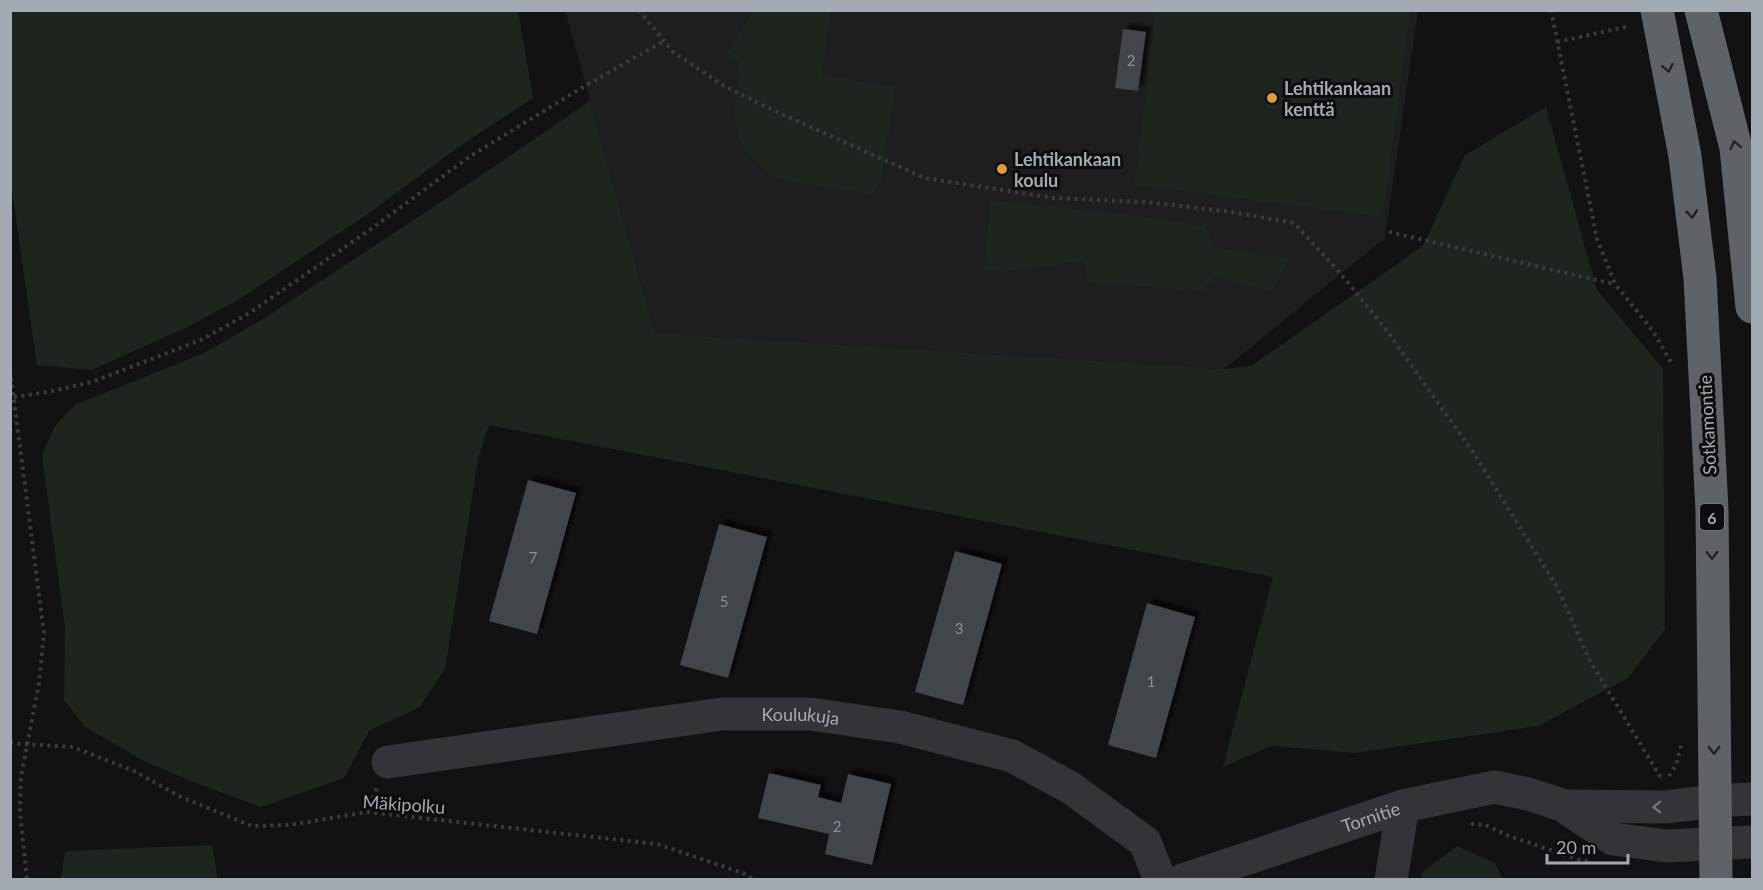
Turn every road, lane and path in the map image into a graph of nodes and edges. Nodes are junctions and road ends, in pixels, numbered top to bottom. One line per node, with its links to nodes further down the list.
1 (639, 10): 5 (path)
2 (1551, 10): 6 (path)
3 (1701, 10): 9 (highway, one-way to 3)
4 (1645, 18): 6 (path); 19 (highway, Sotkamontie / 6, one-way to 19)
5 (664, 41): 12 (path); 17 (path)
6 (1557, 42): 8 (path)
7 (1389, 232): 8 (path)
8 (1615, 284): 11 (path)
9 (1752, 307)
10 (10, 370): 12 (path)
11 (1674, 371)
12 (14, 397): 15 (path)
13 (1683, 735): 22 (path)
14 (10, 743): 15 (path, Mäkipolku)
15 (27, 743): 27 (path); 28 (path, Mäkipolku)
16 (388, 762): 29 (street, Koulukuja)
17 (1654, 766)
18 (1752, 799): 19 (street, Tornitie)
19 (1715, 801): 22 (street, Tornitie); 25 (highway, Sotkamontie / 6)
20 (1403, 806): 21 (street, Tornitie); 30 (street, Tornitie); 31 (street)
21 (1562, 806): 22 (street, Tornitie, one-way to 21); 25 (street, Tornitie)
22 (1665, 807)
23 (1462, 823): 26 (path)
24 (1752, 842): 25 (street, Tornitie)
25 (1715, 843): 32 (highway, Sotkamontie / 6)
26 (1601, 863)
27 (27, 879)
28 (754, 879)
29 (1160, 879)
30 (1183, 879)
31 (1390, 879)
32 (1716, 879)

